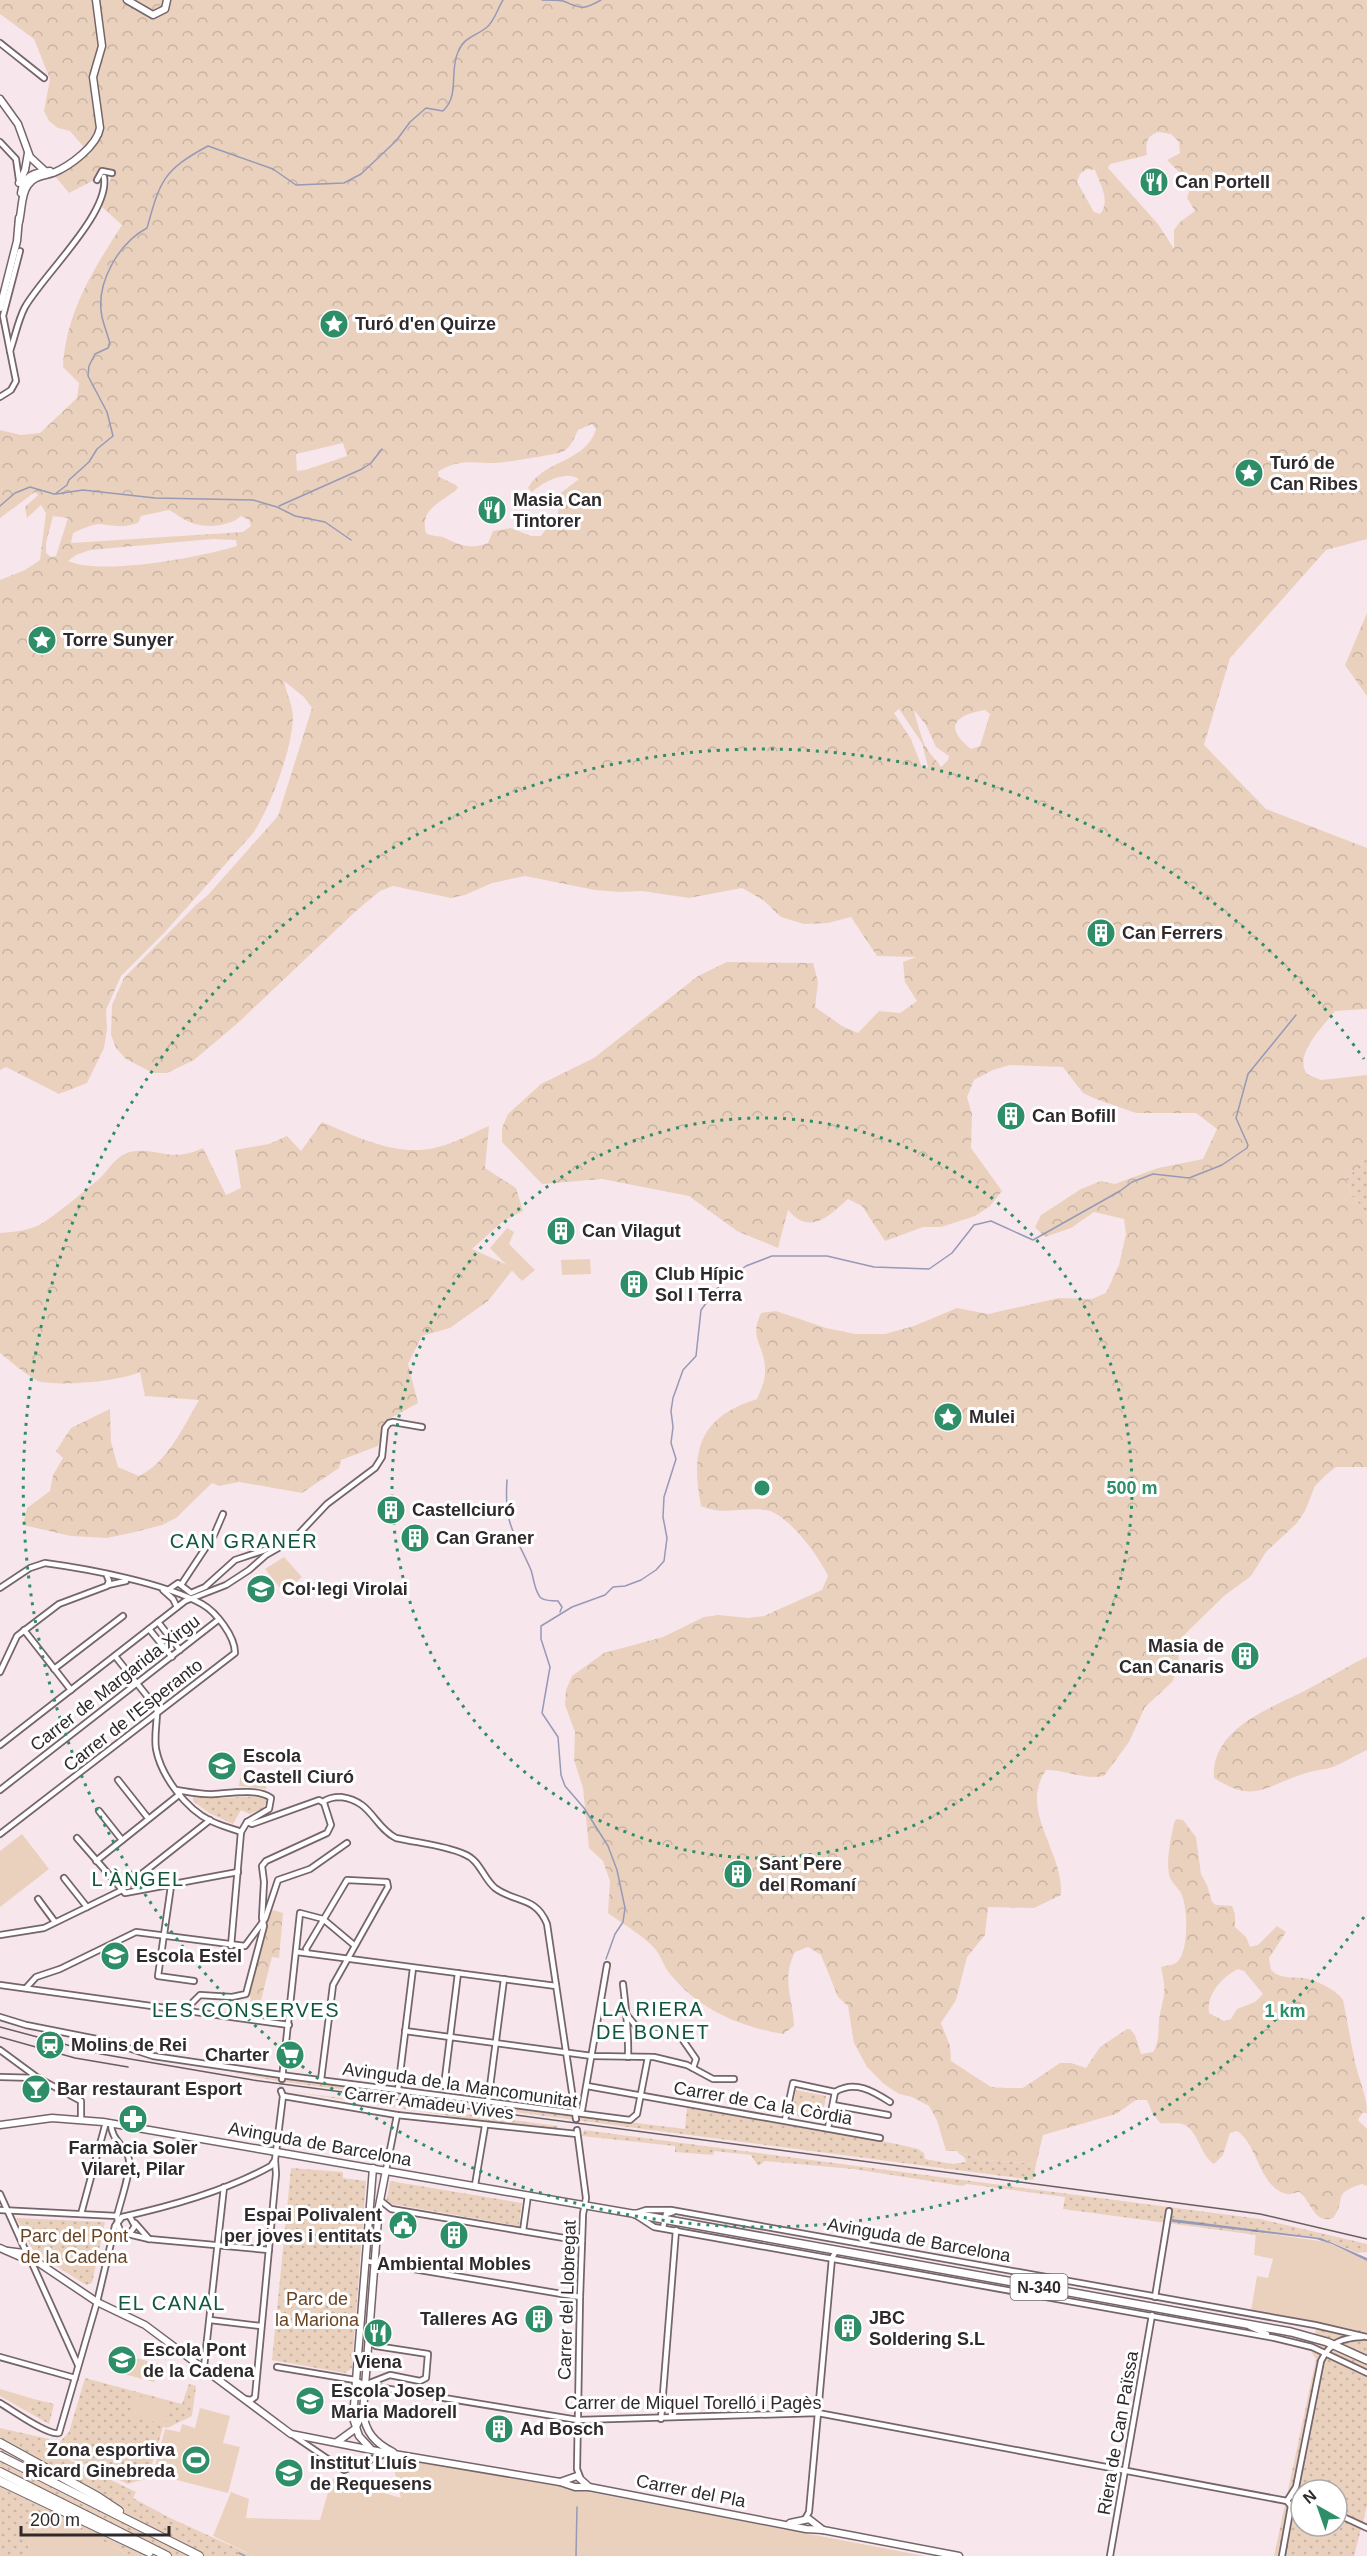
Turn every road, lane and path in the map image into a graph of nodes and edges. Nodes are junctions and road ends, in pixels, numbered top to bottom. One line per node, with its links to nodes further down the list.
1 (96, 0): 12 (main road)
2 (127, 0): 3 (main road)
3 (167, 0)
4 (0, 43): 5 (street)
5 (44, 78)
6 (0, 99): 9 (main road)
7 (0, 142): 8 (street)
8 (3, 150): 17 (street)
9 (28, 153): 10 (main road); 11 (main road)
10 (32, 159): 12 (main road); 14 (main road)
11 (26, 166): 14 (main road); 17 (main road)
12 (46, 173): 14 (main road); 18 (main road)
13 (112, 173): 16 (street)
14 (33, 174): 18 (main road); 19 (main road)
15 (104, 177): 23 (street)
16 (97, 180)
17 (19, 184): 19 (main road)
18 (27, 186): 20 (main road)
19 (20, 203): 20 (main road)
20 (19, 222): 22 (main road)
21 (20, 251): 23 (street)
22 (0, 308)
23 (10, 351): 24 (street)
24 (0, 395)
25 (422, 1427): 27 (street)
26 (223, 1514): 30 (street)
27 (284, 1545): 30 (street); 35 (street)
28 (106, 1575): 29 (street, Carrer de l'Esperanto); 31 (street); 32 (street, Carrer de l'Esperanto)
29 (137, 1582): 31 (street); 33 (street, Carrer de l'Esperanto)
30 (181, 1585): 34 (street)
31 (107, 1586): 43 (street)
32 (0, 1588)
33 (160, 1588): 34 (street, Carrer de l'Esperanto); 38 (street)
34 (168, 1590): 36 (street, Carrer de l'Esperanto)
35 (204, 1594): 36 (street); 37 (street)
36 (191, 1600): 37 (street, Carrer de l'Esperanto); 38 (street)
37 (203, 1605): 40 (street, Carrer de l'Esperanto)
38 (177, 1607): 41 (street)
39 (123, 1616): 47 (street)
40 (218, 1620): 44 (street, Carrer de Margarida Xirgu); 51 (street, Carrer de l'Esperanto)
41 (158, 1622): 42 (street); 44 (street)
42 (149, 1629): 45 (street); 46 (street)
43 (24, 1630): 47 (street); 48 (street)
44 (180, 1650): 46 (street, Carrer de Margarida Xirgu)
45 (115, 1656): 49 (street); 50 (street)
46 (172, 1657): 49 (street, Carrer de Margarida Xirgu)
47 (54, 1669): 50 (street)
48 (0, 1672)
49 (137, 1684): 51 (street); 56 (street, Carrer de Margarida Xirgu)
50 (71, 1690): 54 (street)
51 (157, 1712): 52 (street, Carrer de l'Esperanto); 53 (street)
52 (146, 1721): 53 (street); 64 (street, Carrer de l'Esperanto)
53 (157, 1730): 57 (street)
54 (0, 1745)
55 (118, 1780): 60 (street)
56 (0, 1790)
57 (178, 1792): 60 (street); 61 (street); 62 (street)
58 (323, 1802): 62 (street); 76 (street); 92 (street)
59 (99, 1811): 66 (street)
60 (148, 1818): 66 (street)
61 (210, 1820): 63 (street); 72 (street)
62 (247, 1822): 63 (street)
63 (242, 1832): 69 (street)
64 (0, 1834)
65 (77, 1838): 68 (street)
66 (122, 1840): 68 (street)
67 (347, 1844): 76 (street)
68 (96, 1861): 72 (street)
69 (238, 1872): 71 (street); 81 (street)
70 (64, 1878): 74 (street)
71 (171, 1886): 72 (street); 78 (street)
72 (120, 1891): 74 (street)
73 (38, 1899): 77 (street)
74 (87, 1907): 77 (street)
75 (323, 1919): 80 (street); 80 (street); 82 (street); 83 (street)
76 (263, 1921): 81 (street); 94 (street)
77 (55, 1922): 79 (street)
78 (163, 1934): 81 (street); 89 (street); 93 (street)
79 (0, 1935)
80 (354, 1945): 84 (street)
81 (231, 1946)
82 (297, 1952): 83 (street); 97 (street)
83 (307, 1953): 84 (street)
84 (346, 1958): 86 (street); 110 (street)
85 (607, 1965): 103 (street)
86 (413, 1968): 87 (street); 98 (street)
87 (458, 1973): 88 (street); 99 (street)
88 (504, 1980): 92 (street); 100 (street)
89 (194, 1981)
90 (623, 1984): 95 (street)
91 (0, 1985): 93 (street)
92 (556, 1986): 102 (street)
93 (26, 1988): 94 (street)
94 (190, 2010): 97 (street)
95 (626, 2014): 104 (street); 106 (street)
96 (0, 2017): 108 (street, Avinguda de la Mancomunitat)
97 (289, 2025): 108 (street)
98 (405, 2031): 99 (street); 114 (street)
99 (450, 2037): 100 (street); 112 (street)
100 (495, 2043): 102 (street); 117 (street)
101 (0, 2050): 109 (street)
102 (566, 2052): 103 (street); 122 (street)
103 (592, 2056): 104 (street); 113 (street)
104 (628, 2057): 105 (street)
105 (648, 2057): 106 (street); 116 (street)
106 (693, 2068): 111 (street)
107 (0, 2077): 109 (street)
108 (283, 2077): 110 (street, Avinguda de la Mancomunitat)
109 (38, 2078): 123 (street)
110 (321, 2079): 114 (street, Avinguda de la Mancomunitat)
111 (735, 2079)
112 (444, 2086)
113 (587, 2086): 116 (street, Carrer de Ca la Còrdia); 122 (street)
114 (398, 2090): 117 (street, Avinguda de la Mancomunitat)
115 (836, 2092): 118 (street); 119 (street); 124 (street)
116 (640, 2096): 122 (street, Avinguda de la Mancomunitat); 124 (street, Carrer de Ca la Còrdia)
117 (488, 2102): 122 (street, Avinguda de la Mancomunitat)
118 (890, 2102)
119 (833, 2105): 121 (street); 128 (street)
120 (397, 2115): 127 (street, Carrer Amadeu Vives); 131 (street, Carrer Amadeu Vives); 134 (street)
121 (888, 2115)
122 (575, 2116)
123 (81, 2119): 125 (main road, Avinguda de Barcelona / N-340); 126 (main road, Avinguda de Barcelona / N-340)
124 (785, 2120): 128 (street, Carrer de Ca la Còrdia)
125 (108, 2123): 131 (main road, Avinguda de Barcelona / N-340); 145 (street); 148 (street)
126 (0, 2125)
127 (485, 2126): 129 (street, Carrer Amadeu Vives); 135 (street)
128 (828, 2128): 130 (street, Carrer de Ca la Còrdia)
129 (577, 2132): 140 (street, Carrer del Llobregat)
130 (880, 2138)
131 (276, 2152): 132 (street); 133 (main road, Avinguda de Barcelona / N-340)
132 (275, 2160): 136 (street); 158 (street)
133 (373, 2168): 134 (main road, Avinguda de Barcelona / N-340); 163 (main road)
134 (386, 2170): 135 (main road, Avinguda de Barcelona / N-340); 139 (main road)
135 (475, 2186): 138 (main road, Avinguda de Barcelona / N-340)
136 (224, 2187): 147 (street); 157 (street)
137 (0, 2194): 142 (street)
138 (528, 2195): 140 (main road, Avinguda de Barcelona / N-340); 152 (street)
139 (380, 2200): 152 (street); 164 (main road)
140 (585, 2205): 146 (main road, Avinguda de Barcelona / N-340); 156 (street, Carrer del Llobregat)
141 (0, 2210): 142 (street)
142 (7, 2210): 145 (street); 161 (street)
143 (1169, 2211): 168 (street)
144 (679, 2212): 146 (street, Avinguda de Barcelona); 150 (street); 168 (street, Avinguda de Barcelona)
145 (81, 2214): 148 (street)
146 (635, 2214): 150 (main road, Avinguda de Barcelona / N-340)
147 (130, 2217): 148 (street); 149 (street)
148 (117, 2220): 153 (street); 154 (street)
149 (135, 2223): 153 (street); 155 (street)
150 (664, 2224): 151 (street, Avinguda de Barcelona); 160 (main road, Avinguda de Barcelona / N-340)
151 (676, 2230): 162 (street, Avinguda de Barcelona); 192 (street)
152 (523, 2231): 156 (street)
153 (126, 2234): 154 (street); 155 (street)
154 (112, 2238): 165 (street)
155 (149, 2239): 157 (street)
156 (582, 2241): 167 (street, Carrer del Llobregat)
157 (219, 2246): 158 (street); 171 (street)
158 (269, 2250): 173 (street)
159 (5, 2251): 161 (main road); 161 (main road)
160 (836, 2251): 162 (street); 172 (main road, Avinguda de Barcelona / N-340)
161 (27, 2255): 166 (main road); 181 (street)
162 (832, 2258): 170 (street, Avinguda de Barcelona); 191 (street)
163 (366, 2261): 164 (street); 186 (main road)
164 (374, 2262): 167 (street); 187 (main road)
165 (100, 2285): 166 (street); 169 (street)
166 (84, 2293): 169 (main road)
167 (580, 2297): 193 (street, Carrer del Llobregat)
168 (1155, 2297): 174 (street, Avinguda de Barcelona)
169 (97, 2302): 181 (street); 182 (main road)
170 (1152, 2316): 175 (street, Avinguda de Barcelona); 202 (street, Riera de Can Païssa)
171 (210, 2320): 173 (street); 182 (street)
172 (1241, 2323): 175 (street, Avinguda de Barcelona); 176 (main road, Avinguda de Barcelona / N-340)
173 (261, 2326): 188 (street)
174 (1366, 2336): 176 (street, Avinguda de Barcelona)
175 (1275, 2338): 178 (street, Avinguda de Barcelona)
176 (1333, 2344): 178 (street); 180 (main road, Avinguda de Barcelona / N-340)
177 (376, 2346): 187 (street)
178 (1325, 2352): 184 (street, Avinguda de Barcelona); 205 (street)
179 (0, 2357): 185 (street)
180 (1367, 2360)
181 (78, 2366): 185 (street)
182 (204, 2367): 188 (main road)
183 (277, 2367): 186 (street, Carrer de Miquel Torelló i Pagès)
184 (1367, 2373)
185 (75, 2378): 189 (street)
186 (356, 2380): 187 (street, Carrer de Miquel Torelló i Pagès); 194 (main road)
187 (365, 2385): 190 (main road); 193 (street, Carrer de Miquel Torelló i Pagès)
188 (243, 2398): 195 (main road)
189 (0, 2403)
190 (363, 2412): 194 (main road); 199 (main road)
191 (818, 2413): 192 (street, Carrer de Miquel Torelló i Pagès); 202 (street, Carrer de Miquel Torelló i Pagès); 212 (street)
192 (661, 2419): 193 (street, Carrer de Miquel Torelló i Pagès)
193 (578, 2421): 201 (street, Carrer del Llobregat)
194 (355, 2429): 197 (main road); 198 (main road)
195 (291, 2434): 197 (main road, Carrer del Pla); 199 (street)
196 (0, 2442): 213 (highway)
197 (337, 2443): 198 (main road, Carrer del Pla)
198 (371, 2449): 199 (main road, Carrer del Pla)
199 (394, 2453): 207 (main road, Carrer del Pla)
200 (0, 2456): 213 (highway)
201 (577, 2469): 204 (street, Carrer del Llobregat); 208 (street, Carrer del Llobregat)
202 (1125, 2470): 209 (street, Carrer de Miquel Torelló i Pagès); 219 (street, Riera de Can Païssa)
203 (0, 2472): 216 (highway)
204 (573, 2478): 207 (main road, Carrer del Pla); 208 (main road)
205 (1298, 2478)
206 (0, 2481): 215 (highway)
207 (560, 2482): 208 (main road, Carrer del Pla)
208 (579, 2483): 212 (main road, Carrer del Pla)
209 (1289, 2498)
210 (1289, 2516): 220 (street)
211 (1349, 2519): 214 (street)
212 (808, 2524): 218 (main road, Carrer del Pla)
213 (137, 2525): 217 (highway)
214 (1365, 2526)
215 (159, 2556)
216 (167, 2556)
217 (199, 2556)
218 (959, 2556)
219 (1110, 2556)
220 (1281, 2556)

